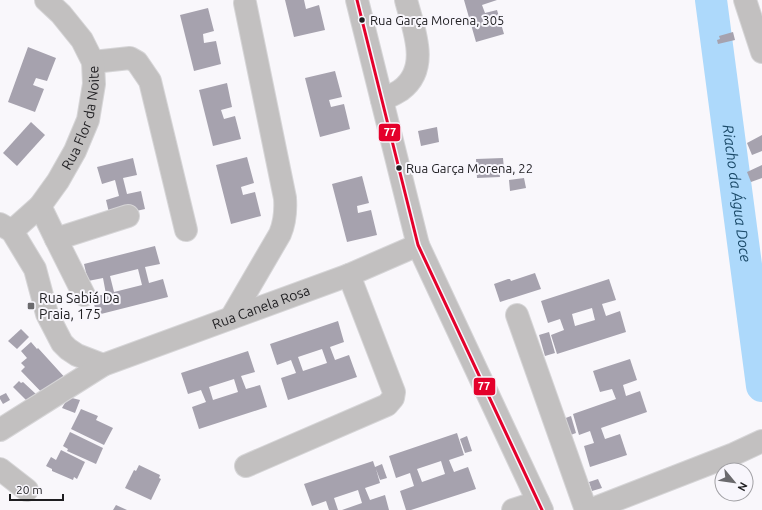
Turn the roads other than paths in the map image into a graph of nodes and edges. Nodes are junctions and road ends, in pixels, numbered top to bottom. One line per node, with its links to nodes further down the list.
1 (46, 0): 7 (street, Rua Flor da Noite)
2 (356, 0): 8 (street)
3 (406, 0): 8 (street)
4 (746, 0): 6 (street)
5 (245, 3): 18 (street)
6 (762, 52)
7 (93, 62): 9 (street, Rua Flor da Noite); 12 (street)
8 (382, 100): 14 (street)
9 (40, 206): 11 (street, Rua Flor da Noite); 13 (street)
10 (128, 216): 13 (street)
11 (6, 228): 19 (street)
12 (186, 230)
13 (56, 239): 16 (street)
14 (418, 245): 15 (street, Rua Canela Rosa); 25 (street)
15 (349, 276): 18 (street, Rua Canela Rosa); 22 (street)
16 (84, 296)
17 (517, 314): 27 (street)
18 (231, 318): 19 (street, Rua Canela Rosa)
19 (103, 365): 20 (street, Rua Canela Rosa)
20 (0, 430)
21 (762, 441): 28 (street)
22 (246, 466)
23 (0, 469): 24 (street)
24 (27, 490)
25 (540, 506): 26 (street)
26 (513, 510)
27 (586, 510)
28 (590, 510)

